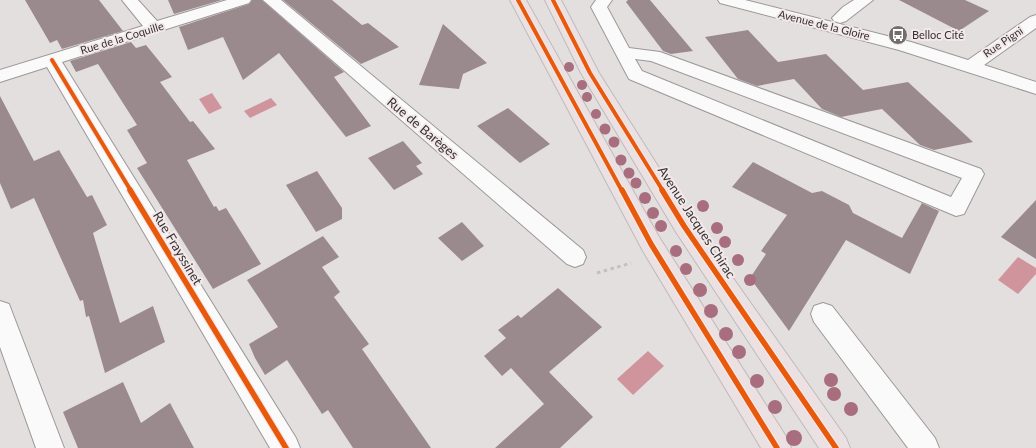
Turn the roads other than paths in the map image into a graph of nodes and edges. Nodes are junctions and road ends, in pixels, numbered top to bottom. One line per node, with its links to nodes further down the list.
1 (130, 0): 11 (street)
2 (243, 0): 11 (street, Rue de la Coquille)
3 (272, 0): 17 (street, Rue de Barèges)
4 (518, 0): 22 (main road)
5 (604, 0): 12 (street)
6 (726, 0): 14 (street, Avenue de la Gloire)
7 (866, 0): 9 (street)
8 (556, 2): 23 (main road, Avenue Jacques Chirac)
9 (840, 18)
10 (1036, 20): 14 (street, Rue Pigni)
11 (154, 28): 13 (street, Rue de la Coquille)
12 (622, 52): 12 (street)
13 (52, 60): 15 (street, Rue de la Coquille); 21 (street, Rue Frayssinet)
14 (971, 66): 16 (street, Avenue de la Gloire)
15 (0, 76)
16 (1036, 88)
17 (575, 257)
18 (0, 312): 20 (street)
19 (823, 314): 24 (street)
20 (50, 448)
21 (286, 448)
22 (777, 448)
23 (836, 448)
24 (925, 448)

